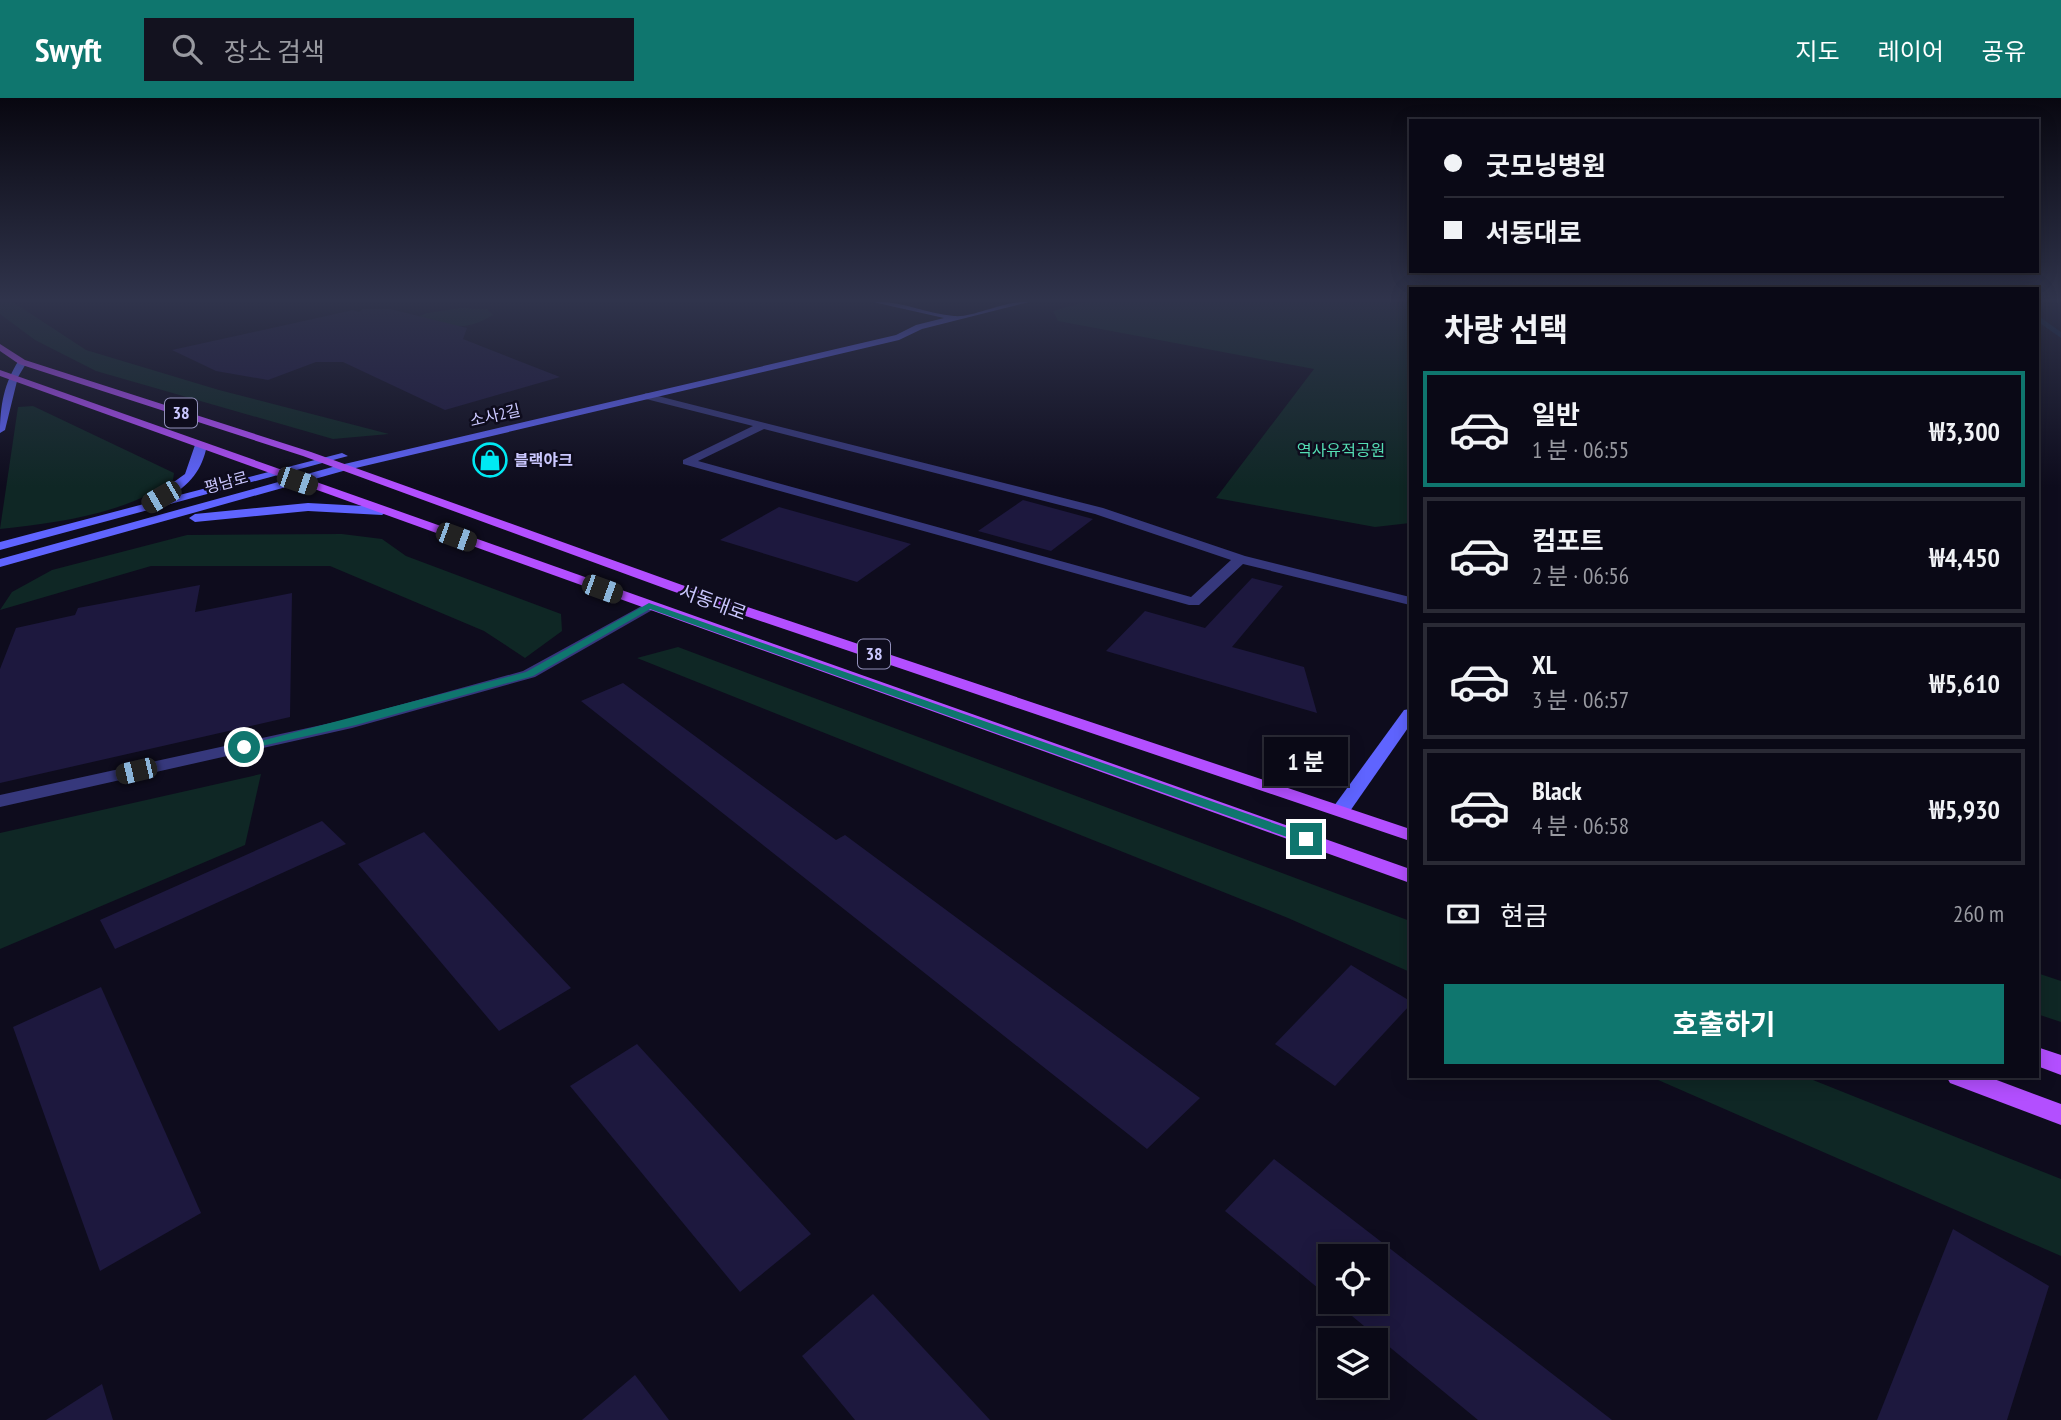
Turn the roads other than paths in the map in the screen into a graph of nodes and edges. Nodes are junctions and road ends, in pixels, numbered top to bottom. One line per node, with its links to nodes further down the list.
1 (21, 364): 6 (street)
2 (27, 364): 11 (main road, 서동대로 / 38)
3 (736, 364): 11 (street, 소사2길)
4 (785, 364): 7 (street, 소사2길)
5 (0, 373): 6 (main road, 서동대로 / 38)
6 (13, 377): 9 (street); 10 (main road, 서동대로 / 38)
7 (646, 396): 8 (street); 12 (street, 소사2길)
8 (764, 425): 19 (street); 19 (street)
9 (0, 430)
10 (201, 445): 13 (main road, 서동대로 / 38); 15 (street)
11 (322, 461): 12 (main road, 서동대로 / 38); 13 (street, 평남로)
12 (340, 468): 14 (street, 평남로); 25 (main road, 서동대로 / 38)
13 (275, 473): 14 (main road, 서동대로 / 38); 15 (street, 평남로)
14 (297, 481): 16 (main road, 서동대로 / 38); 17 (street, 평남로)
15 (141, 508): 18 (street, 평남로)
16 (382, 511): 17 (street); 22 (main road, 서동대로 / 38)
17 (116, 530): 20 (street, 평남로)
18 (0, 546)
19 (1240, 559): 21 (street)
20 (0, 563)
21 (1409, 601)
22 (649, 606): 24 (street); 27 (main road, 서동대로 / 38)
23 (1409, 715): 25 (street)
24 (0, 801)
25 (1341, 810): 26 (main road, 서동대로 / 38)
26 (1409, 835)
27 (1409, 876)
28 (2039, 1057): 29 (main road)
29 (2061, 1065)
30 (1963, 1078): 31 (main road)
31 (2061, 1115)

